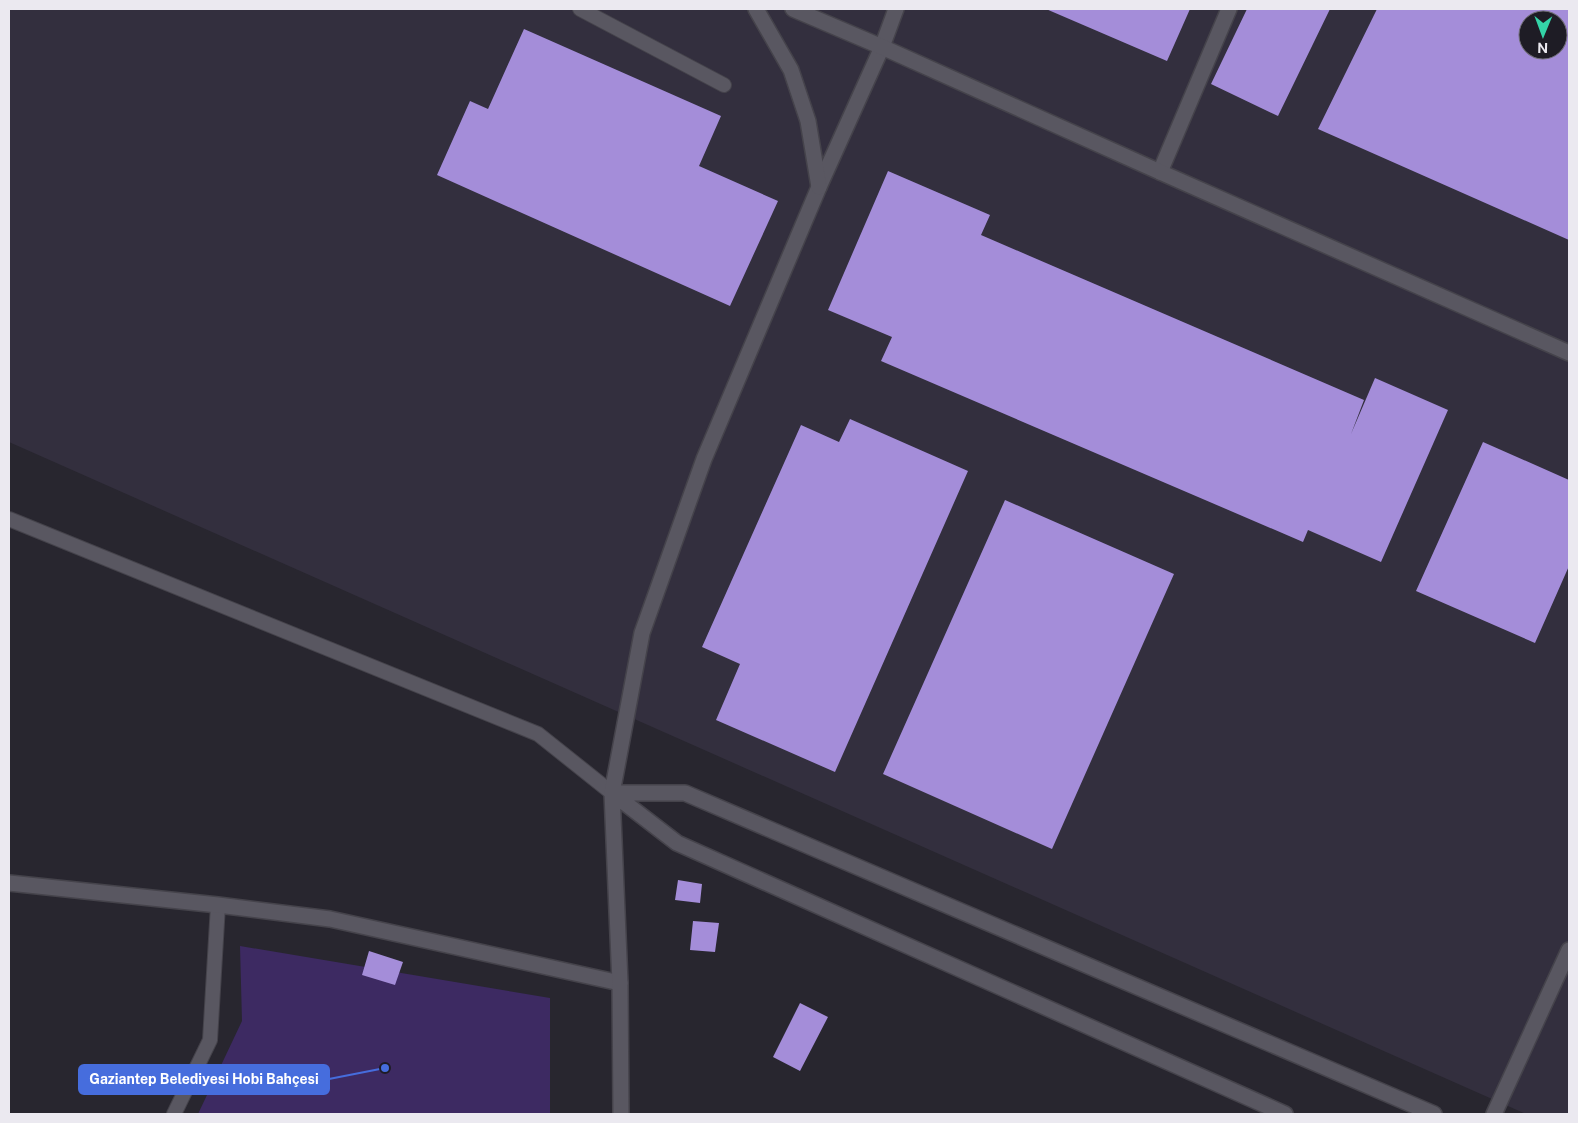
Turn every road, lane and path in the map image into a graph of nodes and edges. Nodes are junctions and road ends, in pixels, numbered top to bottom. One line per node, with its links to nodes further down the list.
1 (580, 9): 7 (lane)
2 (756, 9): 9 (street)
3 (793, 9): 6 (street)
4 (896, 9): 6 (street)
5 (1229, 9): 8 (street)
6 (882, 47): 8 (street); 9 (street)
7 (724, 85)
8 (1160, 172): 10 (street)
9 (820, 187): 12 (street)
10 (1569, 353)
11 (9, 519): 12 (lane)
12 (612, 793): 16 (street); 19 (street); 20 (street)
13 (9, 883): 14 (street)
14 (218, 906): 16 (street); 17 (lane)
15 (1569, 950): 21 (street)
16 (620, 983): 18 (street)
17 (174, 1114)
18 (621, 1114)
19 (1284, 1114)
20 (1434, 1114)
21 (1494, 1114)

